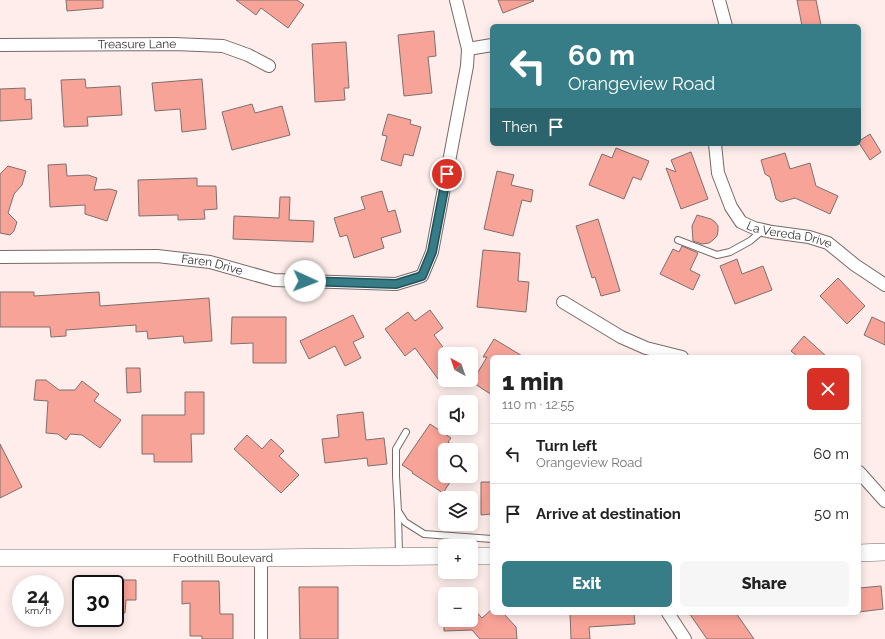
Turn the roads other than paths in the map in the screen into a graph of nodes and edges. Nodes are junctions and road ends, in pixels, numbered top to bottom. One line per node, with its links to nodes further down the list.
1 (456, 0): 6 (street)
2 (718, 0): 3 (street)
3 (725, 24)
4 (490, 45): 6 (street)
5 (0, 46): 7 (street, Treasure Lane)
6 (468, 49): 11 (street, Faren Drive)
7 (269, 66)
8 (715, 146): 9 (street, La Vereda Drive)
9 (763, 230): 10 (lane); 12 (street, La Vereda Drive)
10 (678, 240)
11 (0, 257)
12 (885, 285)
13 (563, 302): 14 (street)
14 (674, 355)
15 (406, 432): 18 (lane)
16 (861, 474): 17 (street)
17 (885, 501)
18 (398, 511): 19 (lane); 25 (lane)
19 (490, 539)
20 (885, 552): 21 (street)
21 (861, 553)
22 (438, 556): 25 (street, Foothill Boulevard)
23 (478, 556): 24 (street)
24 (490, 556)
25 (399, 557): 27 (street, Foothill Boulevard)
26 (0, 558): 27 (street, Foothill Boulevard)
27 (261, 558): 29 (street)
28 (669, 615): 30 (street)
29 (261, 639)
30 (685, 639)

